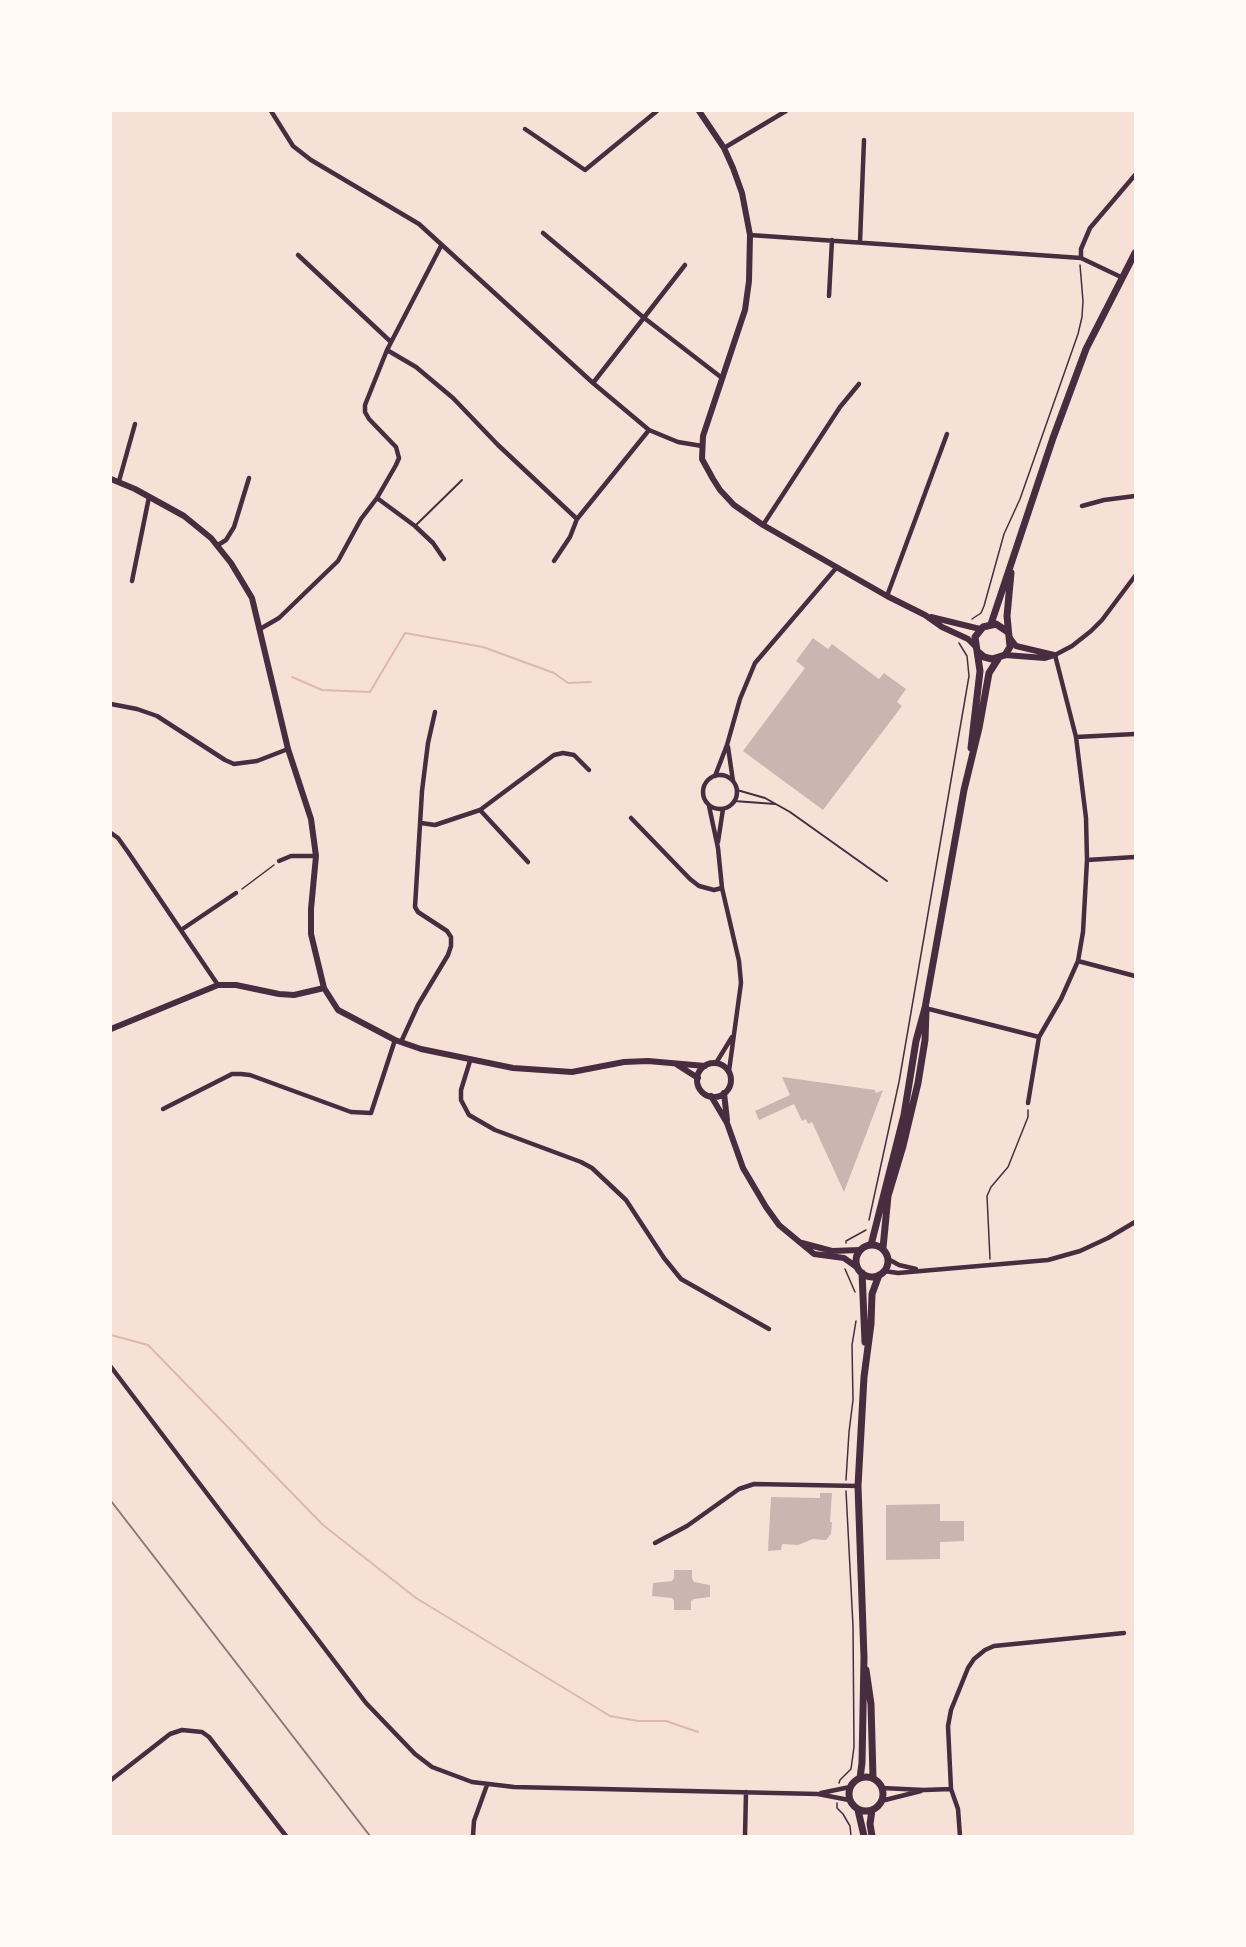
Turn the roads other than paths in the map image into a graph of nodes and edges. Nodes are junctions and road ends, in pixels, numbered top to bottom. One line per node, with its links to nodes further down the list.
1 (271, 111): 13 (street)
2 (657, 111): 5 (street)
3 (699, 111): 7 (street)
4 (786, 111): 7 (street)
5 (525, 129)
6 (864, 140): 12 (street)
7 (724, 148): 10 (street)
8 (1135, 175): 16 (street)
9 (543, 233): 20 (street)
10 (750, 235): 11 (street); 23 (street)
11 (832, 240): 12 (street); 19 (street)
12 (860, 242): 16 (street)
13 (441, 246): 21 (street); 24 (street)
14 (1135, 253): 18 (main road)
15 (298, 255): 21 (street)
16 (1081, 258): 18 (street)
17 (685, 265): 20 (street)
18 (1123, 278): 45 (main road)
19 (829, 296)
20 (643, 317): 23 (street); 24 (street)
21 (391, 342): 22 (street)
22 (387, 350): 36 (street); 38 (street)
23 (722, 378): 29 (street)
24 (592, 383): 27 (street)
25 (859, 384): 39 (street)
26 (135, 424): 33 (street)
27 (649, 430): 29 (street); 38 (street)
28 (947, 434): 48 (street)
29 (702, 446): 39 (street)
30 (249, 478): 41 (street)
31 (111, 479): 33 (street)
32 (462, 480): 40 (lane)
33 (119, 481): 35 (street)
34 (1135, 496): 37 (street)
35 (149, 497): 41 (street); 47 (street)
36 (377, 498): 40 (street); 52 (street)
37 (1082, 506)
38 (577, 519): 43 (street)
39 (763, 525): 44 (street)
40 (415, 526): 42 (street)
41 (218, 545): 52 (street)
42 (444, 559)
43 (554, 561)
44 (837, 567): 48 (street); 61 (street)
45 (1011, 567): 50 (main road); 53 (main road)
46 (1135, 576): 55 (street)
47 (132, 581)
48 (887, 596): 49 (street)
49 (925, 615): 51 (street); 54 (street)
50 (991, 624): 51 (main road); 53 (main road)
51 (980, 628): 54 (main road)
52 (260, 629): 62 (street)
53 (1009, 635): 55 (street); 56 (main road)
54 (977, 649): 56 (main road); 64 (main road)
55 (1055, 655): 56 (street); 60 (street)
56 (1001, 657): 64 (main road)
57 (111, 704): 62 (street)
58 (435, 712): 74 (street)
59 (1135, 734): 60 (street)
60 (1076, 737): 79 (street)
61 (727, 745): 65 (street); 66 (street)
62 (288, 749): 77 (street)
63 (589, 770): 72 (street)
64 (968, 771): 90 (main road)
65 (715, 776): 66 (street); 70 (street)
66 (733, 781): 67 (street)
67 (736, 790): 68 (street); 69 (lane)
68 (734, 801): 69 (lane); 71 (street)
69 (777, 804): 82 (lane)
70 (709, 806): 71 (street); 76 (street)
71 (723, 809): 76 (street)
72 (480, 810): 74 (street); 81 (street)
73 (631, 818): 83 (street)
74 (421, 823): 94 (street)
75 (111, 833): 85 (street)
76 (718, 848): 83 (street)
77 (316, 856): 80 (street); 89 (street)
78 (1135, 857): 79 (street)
79 (1087, 860): 86 (street)
80 (279, 861)
81 (528, 862)
82 (887, 881)
83 (722, 888): 92 (street)
84 (236, 893): 85 (street)
85 (180, 930): 88 (street)
86 (1078, 961): 87 (street); 93 (street)
87 (1135, 976)
88 (218, 986): 89 (street); 91 (street)
89 (324, 988): 94 (street)
90 (926, 1008): 93 (street); 108 (main road); 109 (main road)
91 (111, 1029)
92 (734, 1035): 96 (street); 99 (street)
93 (1039, 1037): 103 (street)
94 (398, 1041): 95 (street); 104 (street)
95 (470, 1061): 97 (street); 115 (street)
96 (716, 1063): 98 (street); 99 (street)
97 (675, 1064): 98 (street); 100 (street)
98 (705, 1066): 100 (street)
99 (729, 1071): 101 (street)
100 (698, 1078): 102 (street)
101 (724, 1093): 102 (street); 105 (street)
102 (711, 1096): 105 (street)
103 (1028, 1103)
104 (163, 1108)
105 (727, 1123): 107 (street)
106 (1135, 1222): 113 (street)
107 (798, 1242): 110 (street); 112 (street)
108 (871, 1245): 109 (main road); 110 (main road)
109 (883, 1248): 111 (main road)
110 (860, 1250): 112 (main road)
111 (888, 1259): 113 (street); 114 (main road)
112 (860, 1270): 114 (main road); 116 (main road)
113 (922, 1270): 114 (street)
114 (882, 1273): 116 (main road)
115 (770, 1329)
116 (866, 1356): 118 (main road)
117 (111, 1367): 125 (street)
118 (858, 1486): 119 (street); 121 (main road)
119 (654, 1543)
120 (1124, 1633): 128 (street)
121 (864, 1658): 122 (main road); 123 (main road)
122 (860, 1778): 123 (main road); 126 (main road)
123 (873, 1779): 127 (main road)
124 (111, 1780): 136 (street)
125 (487, 1785): 130 (street); 137 (street)
126 (850, 1787): 131 (street); 132 (main road)
127 (882, 1788): 129 (street); 133 (main road)
128 (951, 1789): 129 (street); 141 (street)
129 (924, 1791): 133 (street)
130 (746, 1792): 131 (street); 138 (street)
131 (818, 1794): 132 (street)
132 (849, 1800): 134 (main road)
133 (881, 1802): 135 (main road)
134 (858, 1810): 135 (main road); 139 (main road)
135 (872, 1810): 140 (main road)
136 (286, 1836)
137 (473, 1836)
138 (745, 1836)
139 (864, 1836)
140 (872, 1836)
141 (960, 1836)

